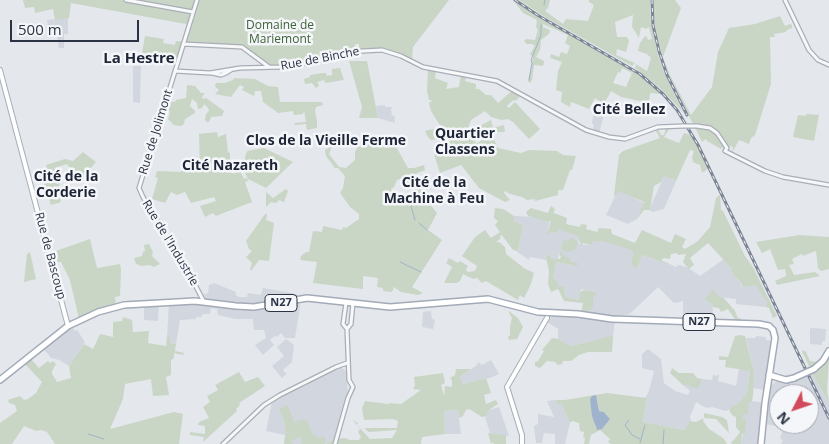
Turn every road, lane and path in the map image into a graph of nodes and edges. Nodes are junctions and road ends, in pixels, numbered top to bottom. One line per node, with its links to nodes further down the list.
1 (126, 0): 4 (street)
2 (197, 0): 4 (street, Rue de Jolimont)
3 (785, 0): 6 (street)
4 (193, 12): 5 (street, Rue de Jolimont)
5 (183, 44): 7 (street); 9 (street, Rue de Jolimont)
6 (829, 65)
7 (270, 67): 9 (street, Rue de Binche); 10 (street, Rue de Binche, bridge)
8 (0, 70): 18 (main road, Rue de Bascoup)
9 (175, 71): 11 (street, Rue de Jolimont)
10 (829, 185)
11 (141, 194): 12 (street, Rue de l'Industrie)
12 (200, 293): 13 (street, Rue de l'Industrie); 13 (street, Rue de l'Industrie)
13 (200, 302): 14 (main road, N27); 16 (main road, N27)
14 (346, 302): 15 (main road, N27); 20 (street)
15 (354, 303): 17 (main road, N27); 20 (street)
16 (90, 315): 18 (main road); 19 (main road, N27)
17 (549, 315): 23 (main road, N27); 32 (main road)
18 (66, 318): 19 (main road, Rue de Bascoup)
19 (68, 326): 28 (main road, N27)
20 (347, 329): 22 (street)
21 (829, 351): 27 (main road, bridge)
22 (347, 363): 24 (street); 25 (street)
23 (771, 363): 26 (main road, N27); 27 (main road)
24 (338, 366): 25 (street); 31 (street)
25 (348, 372): 30 (street)
26 (769, 375): 27 (main road); 29 (main road)
27 (784, 378): 29 (main road)
28 (0, 380)
29 (767, 390): 33 (main road)
30 (335, 442)
31 (223, 444)
32 (523, 444)
33 (762, 444)

